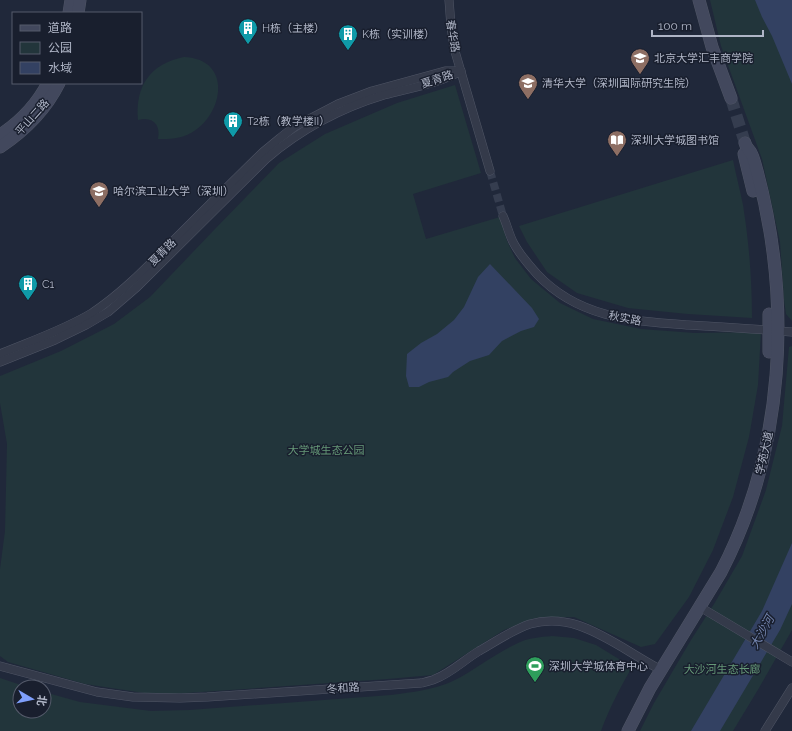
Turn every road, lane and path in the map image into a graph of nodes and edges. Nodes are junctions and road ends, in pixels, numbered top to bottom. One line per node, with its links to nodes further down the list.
1 (71, 0): 5 (street)
2 (80, 0): 6 (street)
3 (449, 0): 7 (street, 春华路)
4 (699, 0): 10 (street)
5 (69, 12)
6 (78, 12)
7 (461, 71): 14 (street); 18 (street, 夏青路); 19 (street, 夏青路)
8 (47, 84): 11 (street, 平山二路)
9 (58, 84): 13 (street, 平山二路)
10 (731, 98)
11 (0, 135)
12 (746, 146): 16 (street, 学苑大道)
13 (0, 147)
14 (490, 171)
15 (503, 216): 16 (street, 秋实路)
16 (774, 331): 17 (street, 秋实路); 20 (street, 学苑大道); 23 (street, 学苑大道)
17 (792, 332)
18 (0, 354)
19 (0, 362)
20 (700, 607): 21 (street); 23 (street, 学苑大道)
21 (790, 661)
22 (0, 666): 23 (street, 冬和路)
23 (658, 668): 25 (street, 学苑大道); 26 (street, 学苑大道)
24 (792, 688): 27 (street)
25 (620, 731)
26 (628, 731)
27 (765, 731)

